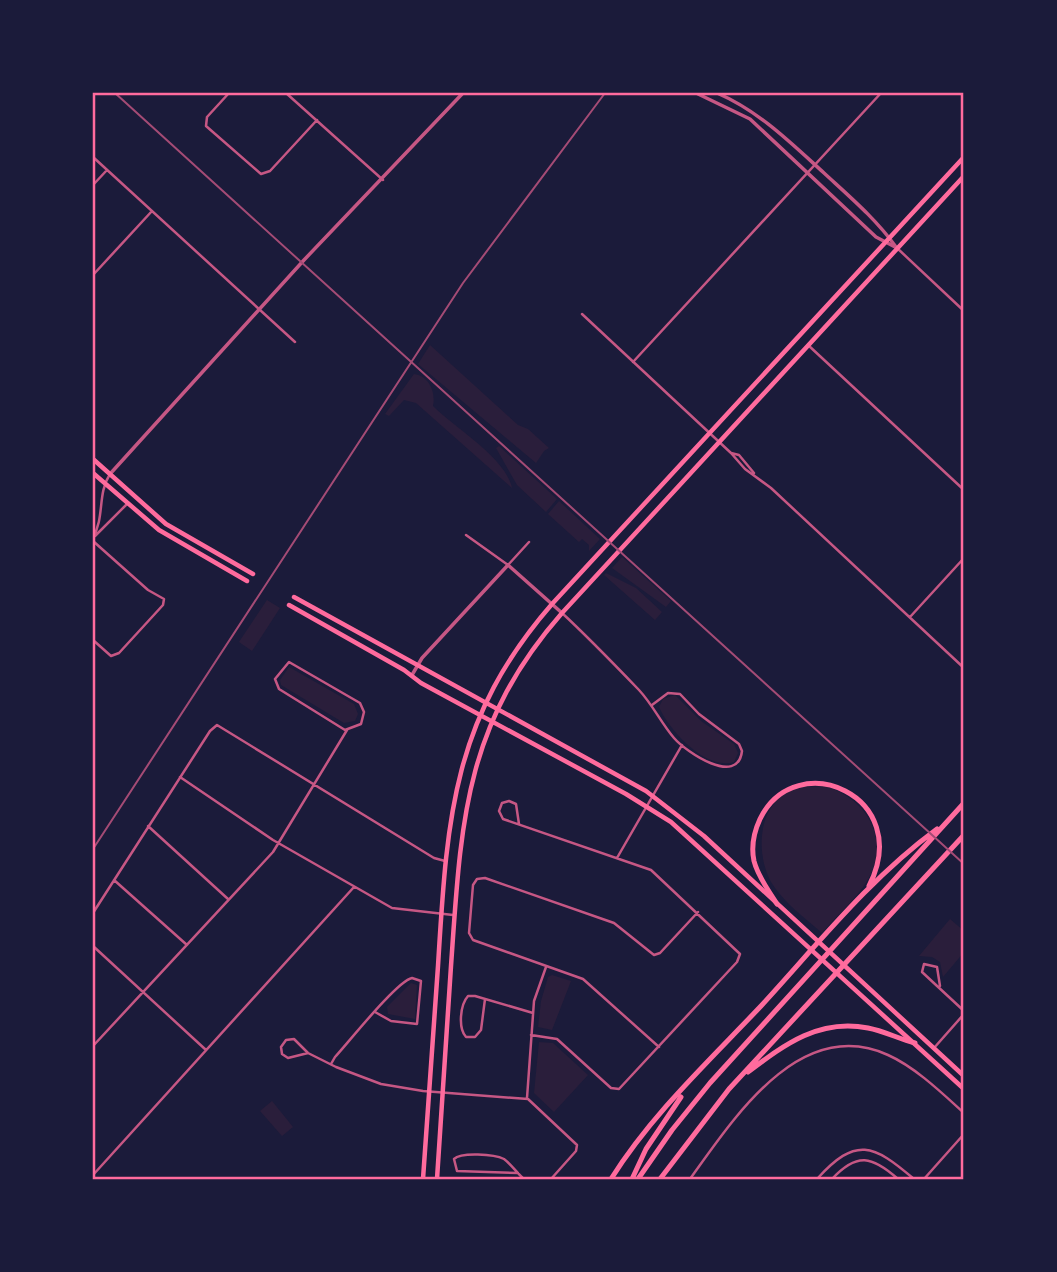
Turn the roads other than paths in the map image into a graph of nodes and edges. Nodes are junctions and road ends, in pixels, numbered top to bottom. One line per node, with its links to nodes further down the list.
1 (229, 93): 7 (street)
2 (286, 93): 7 (street)
3 (463, 93): 14 (street)
4 (696, 93): 12 (street)
5 (717, 93): 10 (street)
6 (881, 93): 10 (street)
7 (317, 120): 14 (street)
8 (93, 157): 11 (street)
9 (964, 157): 17 (main road)
10 (815, 165): 12 (street); 17 (street)
11 (107, 170): 15 (street); 16 (street)
12 (808, 173): 17 (street); 25 (street)
13 (964, 176): 18 (main road)
14 (383, 180): 20 (street)
15 (93, 185)
16 (152, 211): 19 (street); 20 (street)
17 (887, 240): 18 (street); 26 (main road)
18 (897, 248): 21 (street); 24 (main road)
19 (93, 275)
20 (260, 309): 23 (street); 30 (street)
21 (964, 311)
22 (582, 314): 25 (street)
23 (295, 342)
24 (808, 345): 27 (main road); 32 (street)
25 (634, 362): 26 (street)
26 (709, 433): 27 (street); 42 (main road)
27 (719, 441): 44 (main road); 45 (street)
28 (93, 459): 30 (main road)
29 (93, 473): 31 (main road)
30 (110, 474): 31 (street); 39 (main road)
31 (104, 483): 33 (main road); 35 (street)
32 (964, 489)
33 (127, 504): 35 (street); 40 (main road)
34 (466, 535): 38 (street)
35 (93, 539): 46 (street)
36 (530, 542): 38 (street)
37 (964, 558): 45 (street)
38 (508, 565): 42 (street); 47 (street)
39 (253, 574)
40 (247, 581)
41 (294, 597): 47 (main road)
42 (552, 604): 44 (street); 50 (main road)
43 (289, 605): 49 (main road)
44 (562, 613): 51 (street); 52 (main road)
45 (910, 617): 48 (street)
46 (93, 640)
47 (417, 665): 49 (street); 50 (main road)
48 (964, 668)
49 (412, 675): 53 (main road)
50 (486, 703): 52 (main road); 53 (main road)
51 (652, 705): 56 (street); 56 (street)
52 (498, 708): 54 (main road); 59 (main road)
53 (481, 715): 54 (main road); 68 (main road)
54 (492, 722): 61 (main road); 77 (main road)
55 (347, 730): 55 (street); 58 (street)
56 (682, 745): 59 (street)
57 (180, 777): 58 (street); 64 (street); 66 (street)
58 (315, 785): 66 (street); 68 (street)
59 (651, 795): 61 (street); 73 (main road)
60 (964, 803): 62 (highway)
61 (645, 804): 67 (street); 88 (main road)
62 (948, 821): 71 (highway); 112 (highway)
63 (519, 824): 63 (street); 67 (street)
64 (148, 826): 69 (street); 72 (street)
65 (964, 835): 96 (highway)
66 (278, 844): 70 (street); 72 (street)
67 (617, 858): 74 (street)
68 (444, 861): 76 (main road)
69 (114, 880): 75 (street); 78 (street)
70 (354, 887): 76 (street); 92 (street)
71 (866, 891): 73 (highway); 97 (highway)
72 (229, 899): 78 (street)
73 (777, 904): 91 (main road)
74 (698, 912): 80 (street); 90 (street)
75 (93, 913)
76 (441, 914): 77 (street); 99 (main road)
77 (454, 915): 100 (main road)
78 (187, 945): 82 (street)
79 (93, 946): 82 (street)
80 (546, 966): 85 (street); 90 (street)
81 (940, 986): 81 (street); 86 (street)
82 (143, 992): 89 (street); 92 (street)
83 (485, 999): 83 (street); 85 (street)
84 (375, 1012): 84 (street); 94 (street)
85 (533, 1013): 87 (street)
86 (964, 1013): 91 (street)
87 (531, 1035): 90 (street); 101 (street)
88 (915, 1043): 96 (highway); 98 (main road)
89 (93, 1046)
90 (659, 1047)
91 (934, 1048): 95 (main road)
92 (206, 1050): 105 (street)
93 (308, 1053): 93 (street); 94 (street)
94 (331, 1065): 99 (street)
95 (964, 1076)
96 (737, 1081): 113 (highway)
97 (688, 1086): 110 (highway); 111 (highway)
98 (964, 1089)
99 (429, 1091): 100 (street); 106 (main road)
100 (443, 1091): 101 (street); 107 (main road)
101 (527, 1098): 109 (street)
102 (964, 1113): 114 (street)
103 (964, 1134): 119 (street)
104 (518, 1174): 104 (street); 108 (street)
105 (93, 1175)
106 (423, 1179)
107 (437, 1179)
108 (524, 1179)
109 (551, 1179)
110 (611, 1179)
111 (632, 1179)
112 (638, 1179)
113 (660, 1179)
114 (690, 1179)
115 (817, 1179): 118 (street)
116 (832, 1179): 117 (street)
117 (898, 1179)
118 (914, 1179)
119 (924, 1179)

